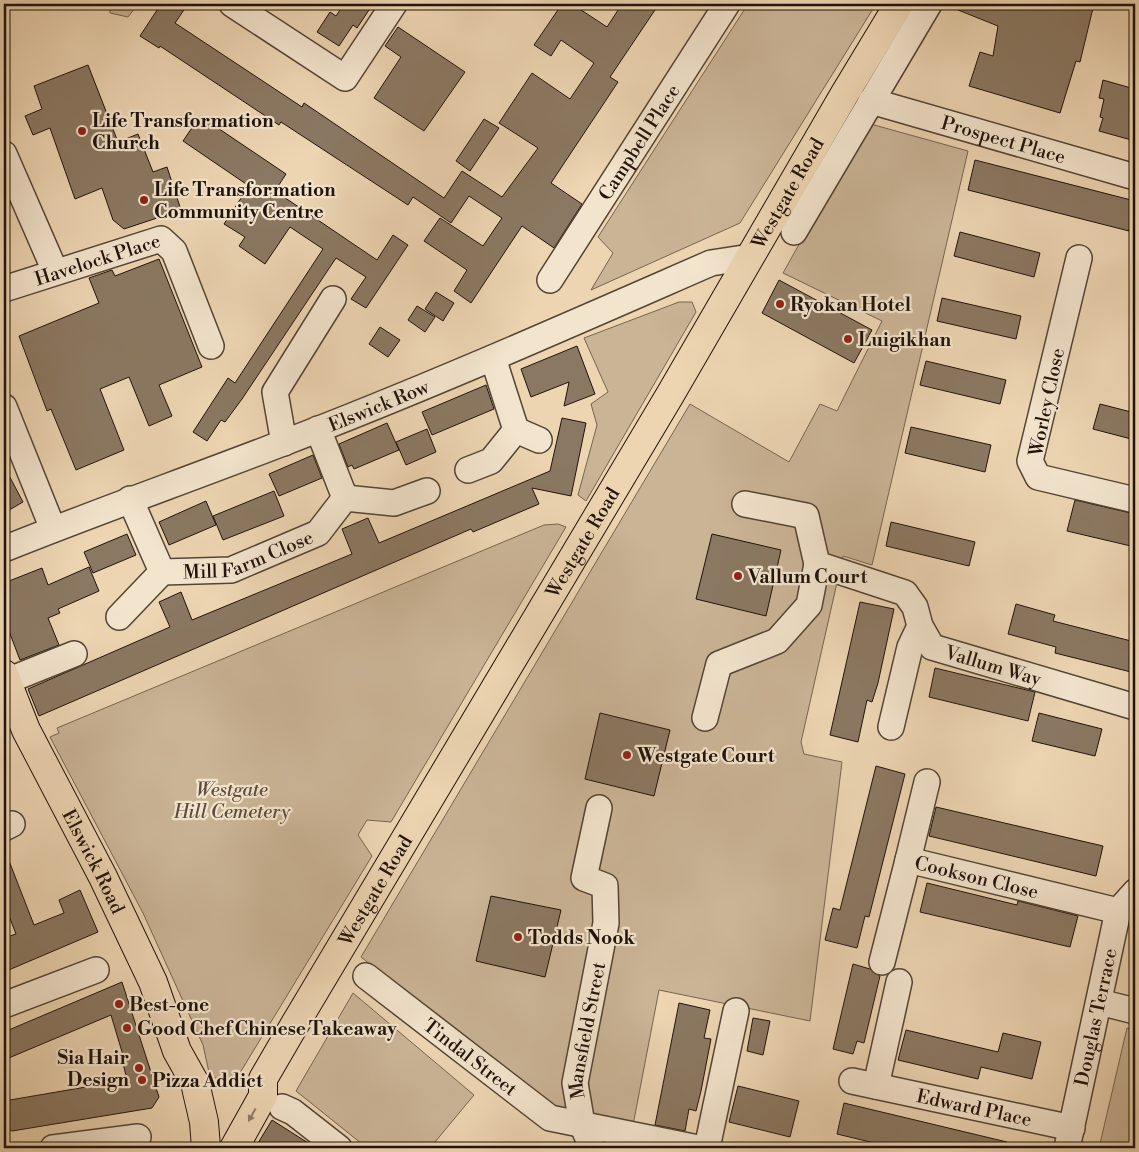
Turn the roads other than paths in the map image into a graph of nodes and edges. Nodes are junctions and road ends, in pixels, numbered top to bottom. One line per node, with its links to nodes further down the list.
1 (232, 4): 2 (street)
2 (394, 4)
3 (727, 4): 13 (street, Campbell Place)
4 (899, 4): 10 (main road, Westgate Road)
5 (929, 4): 6 (street)
6 (871, 101): 8 (street, Prospect Place); 9 (street)
7 (4, 154): 12 (street)
8 (1135, 177)
9 (794, 232)
10 (750, 257): 17 (street, Elswick Row); 54 (main road, Westgate Road)
11 (1079, 258): 27 (street, Worley Close)
12 (55, 271): 14 (street, Havelock Place); 16 (street, Havelock Place)
13 (550, 280)
14 (4, 289)
15 (334, 299): 22 (street)
16 (211, 346)
17 (493, 358): 19 (street, Elswick Row); 20 (street)
18 (4, 407): 29 (street)
19 (318, 429): 22 (street, Elswick Row); 25 (street)
20 (516, 430): 21 (street); 23 (street)
21 (538, 440)
22 (284, 443): 26 (street, Elswick Row)
23 (468, 470)
24 (427, 491): 25 (street)
25 (346, 498): 32 (street, Mill Farm Close)
26 (130, 499): 29 (street, Elswick Row); 32 (street, Mill Farm Close)
27 (1135, 500)
28 (745, 504): 31 (street)
29 (53, 529): 30 (street, Elswick Row)
30 (4, 549)
31 (818, 564): 34 (street, Vallum Way); 38 (street)
32 (162, 572): 33 (street, Mill Farm Close)
33 (120, 617)
34 (920, 626): 37 (street, Vallum Way); 39 (street)
35 (74, 654): 36 (street)
36 (5, 677): 53 (main road, Elswick Road)
37 (1135, 707)
38 (705, 718)
39 (891, 726)
40 (927, 782): 42 (street)
41 (600, 808): 58 (street, Mansfield Street)
42 (908, 860): 44 (street, Cookson Close); 45 (street, Cookson Close)
43 (1135, 892): 44 (street)
44 (1118, 911): 49 (street, Douglas Terrace)
45 (882, 962)
46 (96, 970): 50 (street)
47 (366, 976): 58 (street, Tindal Street)
48 (899, 982): 56 (street)
49 (1099, 1002): 52 (street); 60 (street, Douglas Terrace)
50 (4, 1005)
51 (736, 1011): 69 (street)
52 (1135, 1011)
53 (177, 1051): 62 (main road, Elswick Road); 63 (main road, Elswick Road)
54 (263, 1079): 64 (main road, Westgate Road); 65 (main road, Westgate Road, one-way to 65)
55 (852, 1081): 56 (street, Edward Place)
56 (876, 1086): 60 (street, Edward Place)
57 (282, 1107): 66 (street)
58 (582, 1124): 67 (street, Mansfield Street); 68 (street, Tindal Street)
59 (138, 1138): 61 (street)
60 (1070, 1138)
61 (53, 1148)
62 (192, 1148)
63 (206, 1148)
64 (213, 1148)
65 (234, 1148)
66 (339, 1148)
67 (592, 1148)
68 (698, 1148)
69 (707, 1148)

